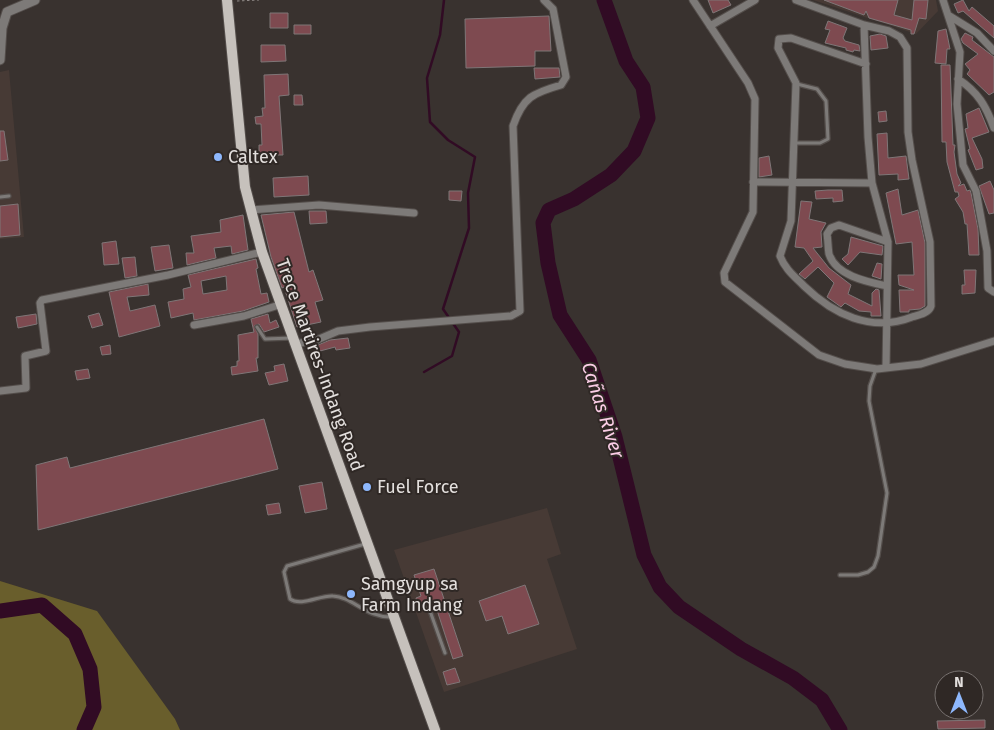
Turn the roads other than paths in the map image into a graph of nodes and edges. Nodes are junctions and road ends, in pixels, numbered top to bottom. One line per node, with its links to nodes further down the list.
1 (35, 0): 12 (street)
2 (227, 0): 23 (main road, Trece Martires-Indang Road)
3 (544, 0): 33 (street)
4 (693, 0): 10 (street)
5 (755, 0): 10 (street)
6 (796, 0): 9 (street)
7 (943, 0): 8 (street)
8 (948, 15): 11 (street); 14 (street)
9 (864, 24): 13 (street); 30 (street)
10 (710, 26): 18 (street)
11 (994, 51)
12 (0, 60)
13 (866, 64): 15 (street); 20 (street)
14 (958, 79): 16 (street); 28 (street)
15 (796, 83): 17 (street); 17 (lane)
16 (994, 128)
17 (793, 143): 19 (street)
18 (753, 182): 19 (street); 36 (street)
19 (792, 182): 20 (street); 30 (street)
20 (872, 183): 25 (street)
21 (9, 196): 22 (lane)
22 (0, 197)
23 (250, 210): 24 (street); 26 (main road, Trece Martires-Indang Road)
24 (414, 213)
25 (888, 242): 27 (street); 27 (street)
26 (262, 252): 29 (main road, Trece Martires-Indang Road); 37 (street)
27 (887, 286): 30 (street)
28 (994, 292)
29 (279, 305): 31 (street); 33 (main road, Trece Martires-Indang Road)
30 (887, 323): 35 (street)
31 (194, 325)
32 (257, 327): 33 (lane)
33 (294, 341): 38 (main road, Trece Martires-Indang Road)
34 (994, 341): 35 (street)
35 (886, 368): 36 (street)
36 (877, 369): 39 (lane)
37 (0, 391)
38 (368, 543): 41 (main road, Trece Martires-Indang Road); 41 (lane)
39 (840, 575)
40 (426, 608): 42 (lane)
41 (396, 617): 43 (main road, Trece Martires-Indang Road)
42 (445, 654)
43 (435, 730)

